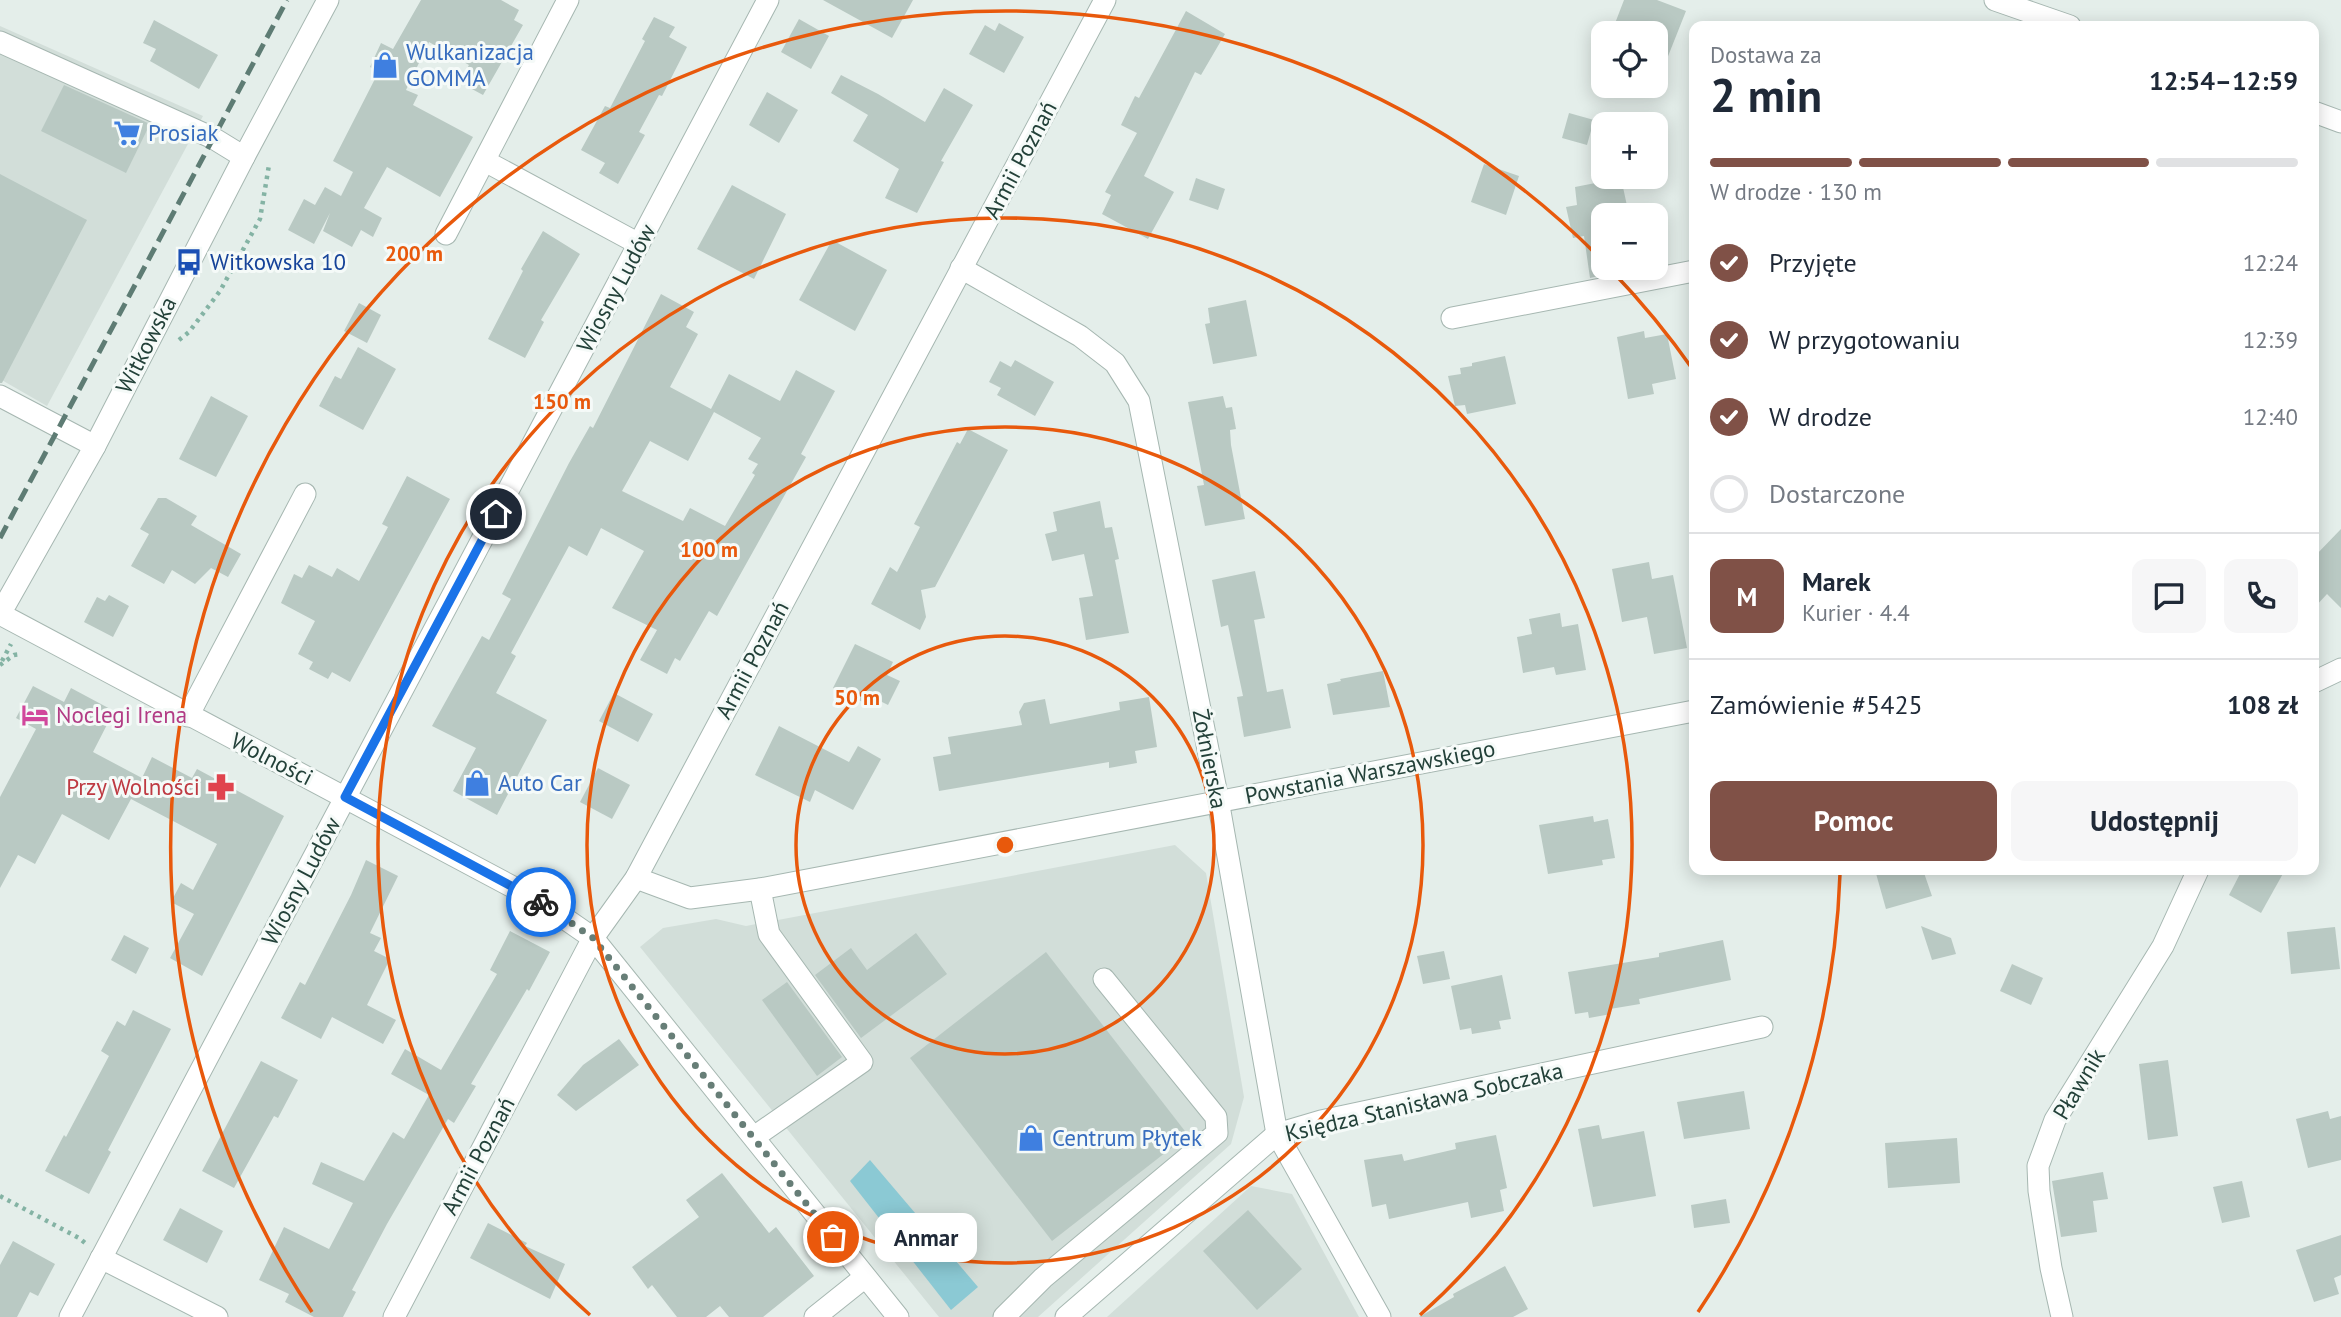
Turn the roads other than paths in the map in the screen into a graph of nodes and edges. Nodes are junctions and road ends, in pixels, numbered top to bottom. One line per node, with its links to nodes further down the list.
1 (328, 0): 10 (street, Witkowska)
2 (568, 0): 11 (street)
3 (768, 0): 13 (street, Wiosny Ludów)
4 (1105, 0): 14 (street, Armii Poznań)
5 (1995, 0): 6 (street)
6 (2031, 19)
7 (0, 43): 10 (street)
8 (2319, 114): 9 (street)
9 (2341, 122)
10 (244, 157): 18 (street, Witkowska)
11 (485, 161): 12 (street); 13 (street)
12 (446, 234)
13 (639, 244): 25 (street, Wiosny Ludów)
14 (961, 268): 26 (street, Żołnierska); 28 (street, Armii Poznań)
15 (1689, 272): 16 (street)
16 (1452, 318)
17 (0, 396): 18 (street)
18 (95, 446): 20 (street, Witkowska)
19 (305, 494): 24 (street)
20 (0, 614): 24 (street, Wolności)
21 (2341, 669): 22 (street)
22 (2319, 680)
23 (1689, 712): 26 (street, Powstania Warszawskiego)
24 (188, 716): 25 (street, Wolności)
25 (345, 797): 30 (street, Wolności); 35 (street, Wiosny Ludów)
26 (1218, 800): 29 (street, Powstania Warszawskiego); 33 (street, Żołnierska)
27 (2196, 875): 45 (street, Pławnik)
28 (636, 878): 29 (street, Powstania Warszawskiego); 30 (street, Armii Poznań)
29 (760, 889): 34 (street)
30 (593, 938): 34 (street, Wolności); 39 (street, Armii Poznań)
31 (1104, 979): 42 (street)
32 (1762, 1027): 33 (street, Księdza Stanisława Sobczaka)
33 (1277, 1135): 43 (street, Księdza Stanisława Sobczaka); 44 (street, Żołnierska)
34 (754, 1137): 36 (street, Wolności)
35 (101, 1258): 37 (street, Wiosny Ludów); 38 (street)
36 (865, 1276): 40 (street); 41 (street, Wolności)
37 (71, 1317)
38 (217, 1317)
39 (394, 1317)
40 (815, 1317)
41 (898, 1317)
42 (1004, 1317)
43 (1066, 1317)
44 (1380, 1317)
45 (2062, 1317)

